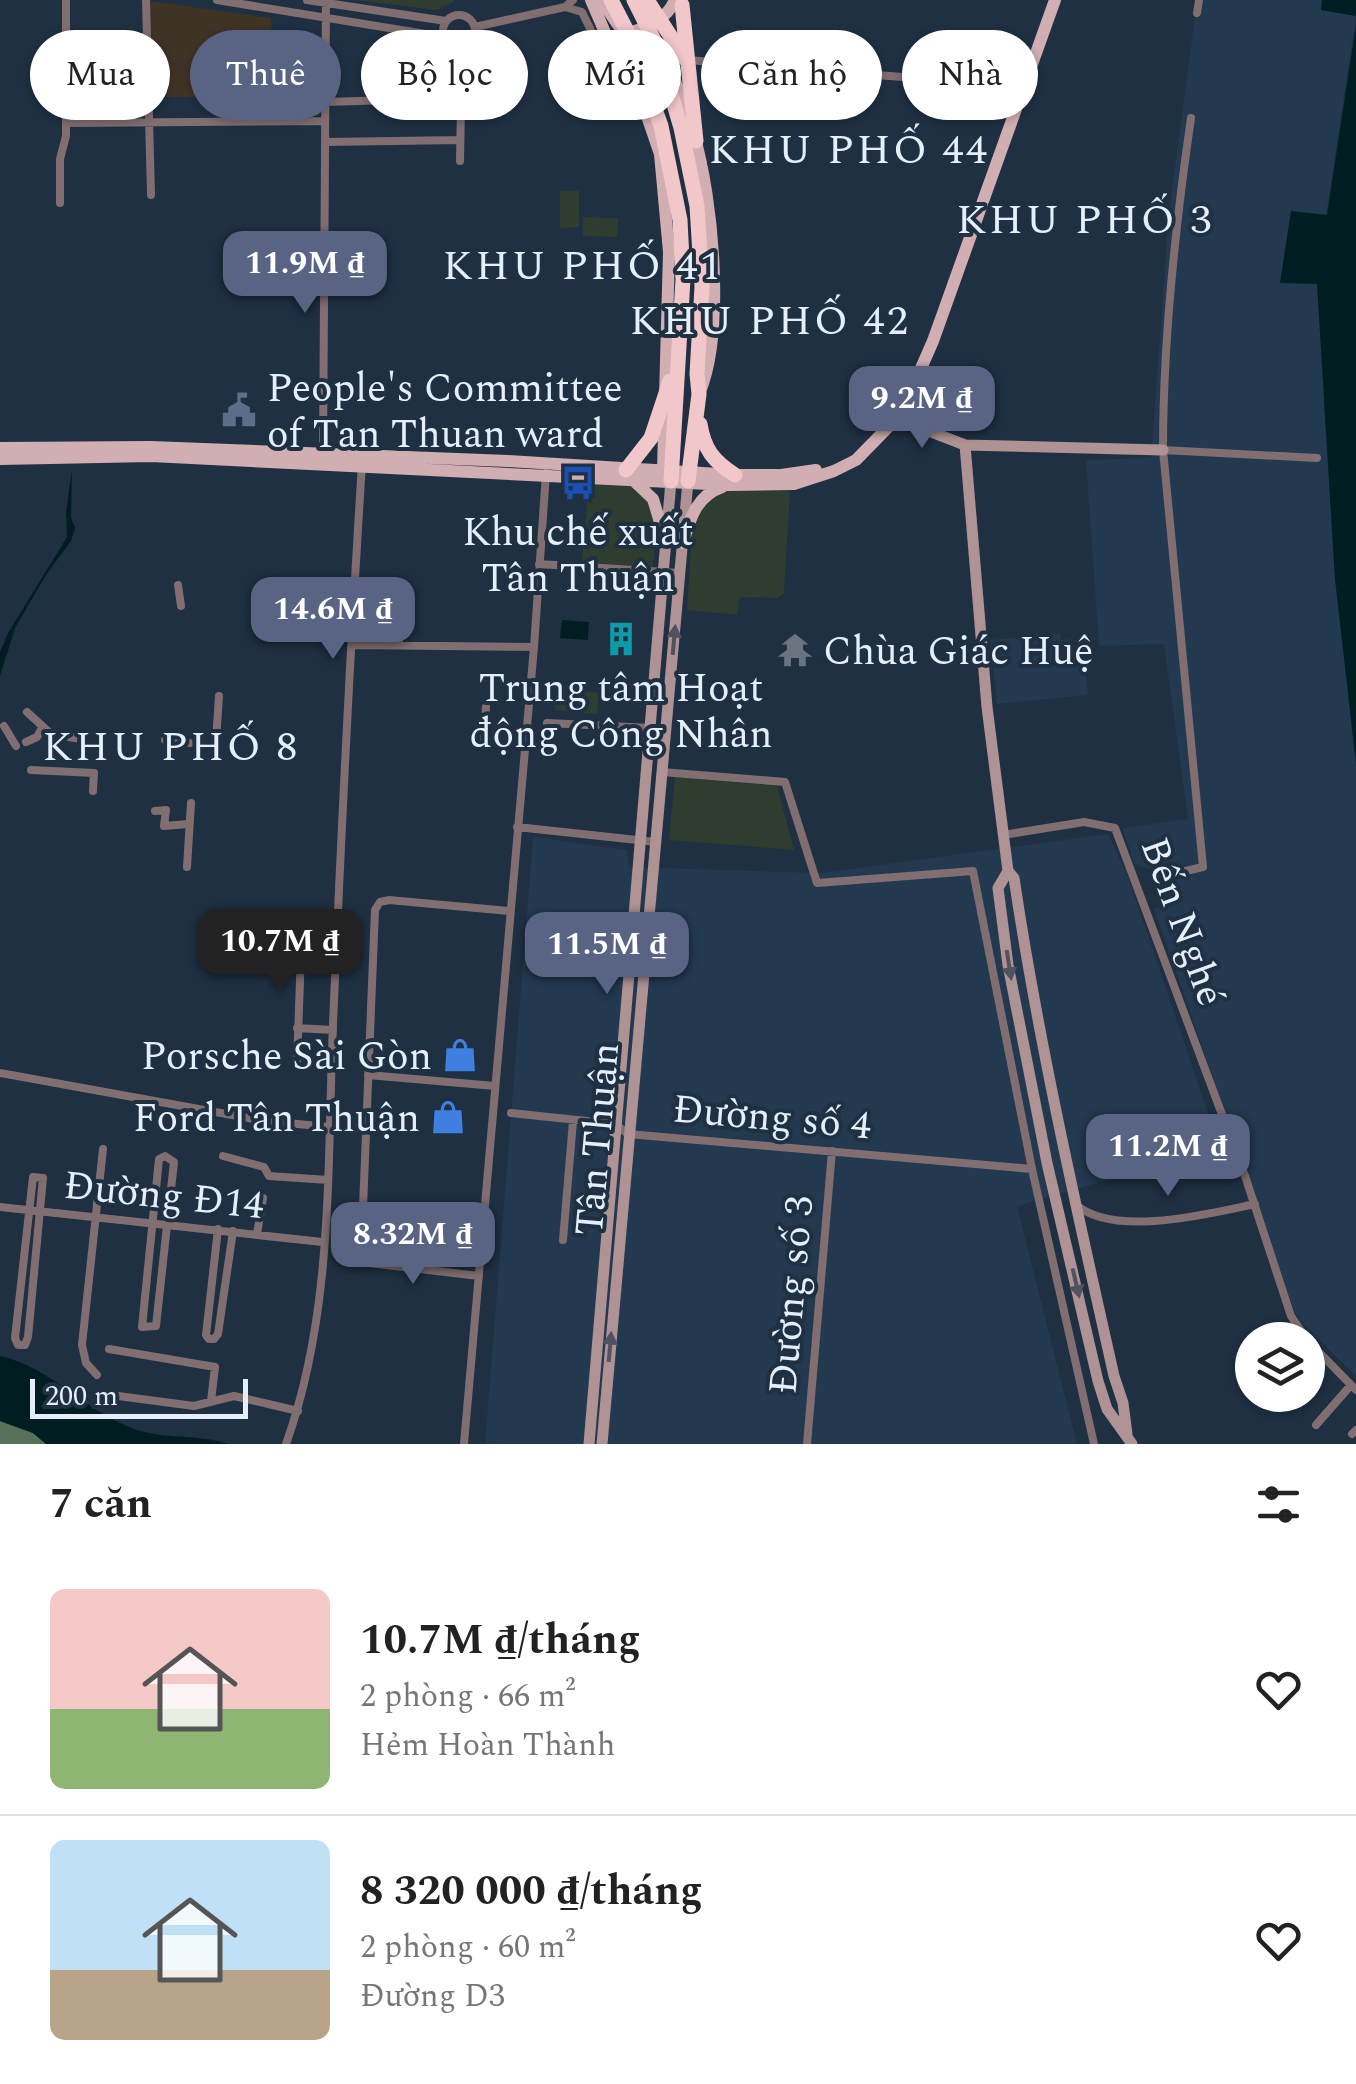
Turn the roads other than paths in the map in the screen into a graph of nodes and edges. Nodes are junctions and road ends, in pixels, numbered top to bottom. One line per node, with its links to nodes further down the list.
1 (66, 0): 41 (street)
2 (146, 0): 42 (street)
3 (217, 0): 17 (street)
4 (308, 0): 13 (street)
5 (573, 0): 14 (street)
6 (591, 0): 25 (main road)
7 (601, 0): 26 (main road)
8 (611, 0): 27 (highway)
9 (634, 0): 15 (highway)
10 (1046, 0): 29 (main road)
11 (1054, 0): 30 (main road)
12 (1200, 0): 16 (street)
13 (326, 2): 17 (street); 18 (street)
14 (565, 6): 19 (street); 24 (street)
15 (663, 9): 28 (main road); 31 (highway); 31 (highway)
16 (1197, 13)
17 (324, 18): 20 (street); 21 (street)
18 (446, 21): 19 (street); 22 (street)
19 (475, 27): 23 (street)
20 (324, 30)
21 (400, 30)
22 (445, 30)
23 (474, 30)
24 (591, 30)
25 (608, 30)
26 (625, 30)
27 (626, 30)
28 (632, 30)
29 (1036, 30)
30 (1038, 42)
31 (686, 60): 32 (street); 45 (highway)
32 (902, 77)
33 (681, 95): 45 (main road)
34 (1191, 118): 61 (street)
35 (460, 120): 44 (street)
36 (651, 120): 47 (main road)
37 (653, 120): 49 (highway)
38 (679, 120): 43 (highway)
39 (1008, 120): 58 (main road)
40 (325, 121): 42 (street); 46 (street)
41 (66, 123): 42 (street); 53 (street)
42 (148, 123): 51 (street)
43 (681, 128): 45 (highway); 52 (highway)
44 (460, 140): 46 (street); 48 (street)
45 (696, 141): 50 (main road)
46 (325, 142): 63 (street)
47 (660, 154): 49 (highway); 54 (main road)
48 (460, 161)
49 (672, 170): 55 (highway)
50 (702, 181): 52 (highway); 57 (main road)
51 (152, 196)
52 (695, 198): 57 (highway)
53 (60, 203)
54 (669, 325): 55 (highway); 56 (main road)
55 (679, 345): 56 (highway); 69 (highway)
56 (666, 399): 68 (highway); 69 (main road)
57 (698, 401): 70 (highway); 71 (highway)
58 (898, 412): 59 (street); 71 (main road)
59 (965, 445): 61 (street); 103 (street)
60 (0, 448): 62 (main road)
61 (1163, 450): 65 (street); 108 (street)
62 (151, 452): 63 (main road); 64 (main road); 66 (main road)
63 (323, 454): 66 (main road)
64 (0, 458)
65 (1318, 458)
66 (363, 461): 67 (main road); 80 (street)
67 (546, 469): 68 (main road); 74 (street)
68 (629, 474): 69 (main road); 72 (main road)
69 (669, 474): 70 (main road); 72 (street, Tân Thuận)
70 (688, 476): 71 (main road); 73 (street, Tân Thuận)
71 (732, 480): 73 (main road)
72 (666, 542): 75 (street, Tân Thuận)
73 (682, 543): 76 (street, Tân Thuận)
74 (539, 564): 75 (street); 82 (street)
75 (663, 572): 76 (street); 89 (street, Tân Thuận)
76 (680, 574): 96 (street, Tân Thuận, one-way to 76)
77 (178, 585): 79 (street)
78 (400, 592): 81 (street)
79 (181, 606)
80 (352, 645): 81 (street); 112 (street)
81 (400, 645): 82 (street)
82 (534, 647): 102 (street)
83 (219, 696): 91 (street)
84 (486, 707): 93 (street)
85 (27, 712): 88 (street)
86 (546, 723): 89 (street)
87 (4, 726): 94 (street)
88 (42, 728): 90 (street); 92 (street)
89 (651, 728): 97 (street, Tân Thuận)
90 (80, 738)
91 (165, 740)
92 (26, 742)
93 (484, 743)
94 (16, 746)
95 (31, 770): 98 (street)
96 (662, 778): 97 (street); 105 (street, Tân Thuận); 129 (street)
97 (646, 784): 104 (street, Tân Thuận)
98 (93, 791)
99 (190, 803): 101 (street)
100 (154, 811): 101 (street)
101 (188, 824): 106 (street)
102 (517, 827): 104 (street); 109 (street)
103 (1003, 835): 107 (street); 133 (street, Bến Nghé)
104 (642, 841): 105 (street); 120 (street, Tân Thuận)
105 (656, 842): 123 (street, Tân Thuận)
106 (187, 866)
107 (1008, 871): 113 (street); 114 (street, one-way to 114)
108 (1173, 874)
109 (509, 911): 117 (street); 118 (street)
110 (302, 925): 111 (street)
111 (297, 1028): 112 (street); 115 (street)
112 (333, 1030): 122 (street)
113 (1042, 1034): 114 (street); 127 (street)
114 (1022, 1038): 128 (street)
115 (297, 1064)
116 (0, 1074): 122 (street)
117 (368, 1075): 118 (street); 146 (street)
118 (495, 1086): 146 (street)
119 (511, 1114): 121 (street, Đường số 4)
120 (615, 1124): 121 (street, Đường số 4); 123 (street, Đường số 4); 145 (street, Tân Thuận)
121 (573, 1126): 143 (street)
122 (330, 1127): 130 (street)
123 (628, 1134): 125 (street, Đường số 4); 145 (street, Tân Thuận)
124 (103, 1149): 137 (street)
125 (832, 1151): 129 (street, Đường số 4); 161 (street, Đường số 3)
126 (223, 1156): 130 (street)
127 (1065, 1159): 128 (street); 132 (street)
128 (1047, 1163): 156 (street, one-way to 156)
129 (1032, 1169): 162 (street)
130 (328, 1180): 144 (street)
131 (263, 1198): 142 (street)
132 (1075, 1204): 133 (street); 156 (street)
133 (1254, 1204): 147 (street, Bến Nghé)
134 (0, 1208): 135 (street, Đường Đ14)
135 (28, 1210): 136 (street, Đường Đ14); 136 (street); 136 (street)
136 (38, 1211): 137 (street, Đường Đ14)
137 (94, 1218): 138 (street, Đường Đ14); 150 (street)
138 (152, 1222): 139 (street, Đường Đ14); 139 (street); 139 (street)
139 (169, 1224): 140 (street, Đường Đ14)
140 (218, 1229): 141 (street, Đường Đ14); 141 (street)
141 (233, 1231): 142 (street, Đường Đ14)
142 (258, 1234): 144 (street, Đường Đ14)
143 (563, 1240)
144 (322, 1242): 154 (street)
145 (611, 1251): 159 (street, Tân Thuận); 160 (street, Tân Thuận, one-way to 145)
146 (479, 1276): 158 (street)
147 (1295, 1322)
148 (109, 1349): 153 (street)
149 (1325, 1358): 151 (street, Bến Nghé)
150 (97, 1375)
151 (1354, 1388): 155 (street)
152 (103, 1394): 153 (street)
153 (211, 1402): 154 (street)
154 (298, 1411): 157 (street)
155 (1316, 1425)
156 (1129, 1439)
157 (286, 1444)
158 (464, 1444)
159 (589, 1444)
160 (602, 1444)
161 (807, 1444)
162 (1094, 1444)

